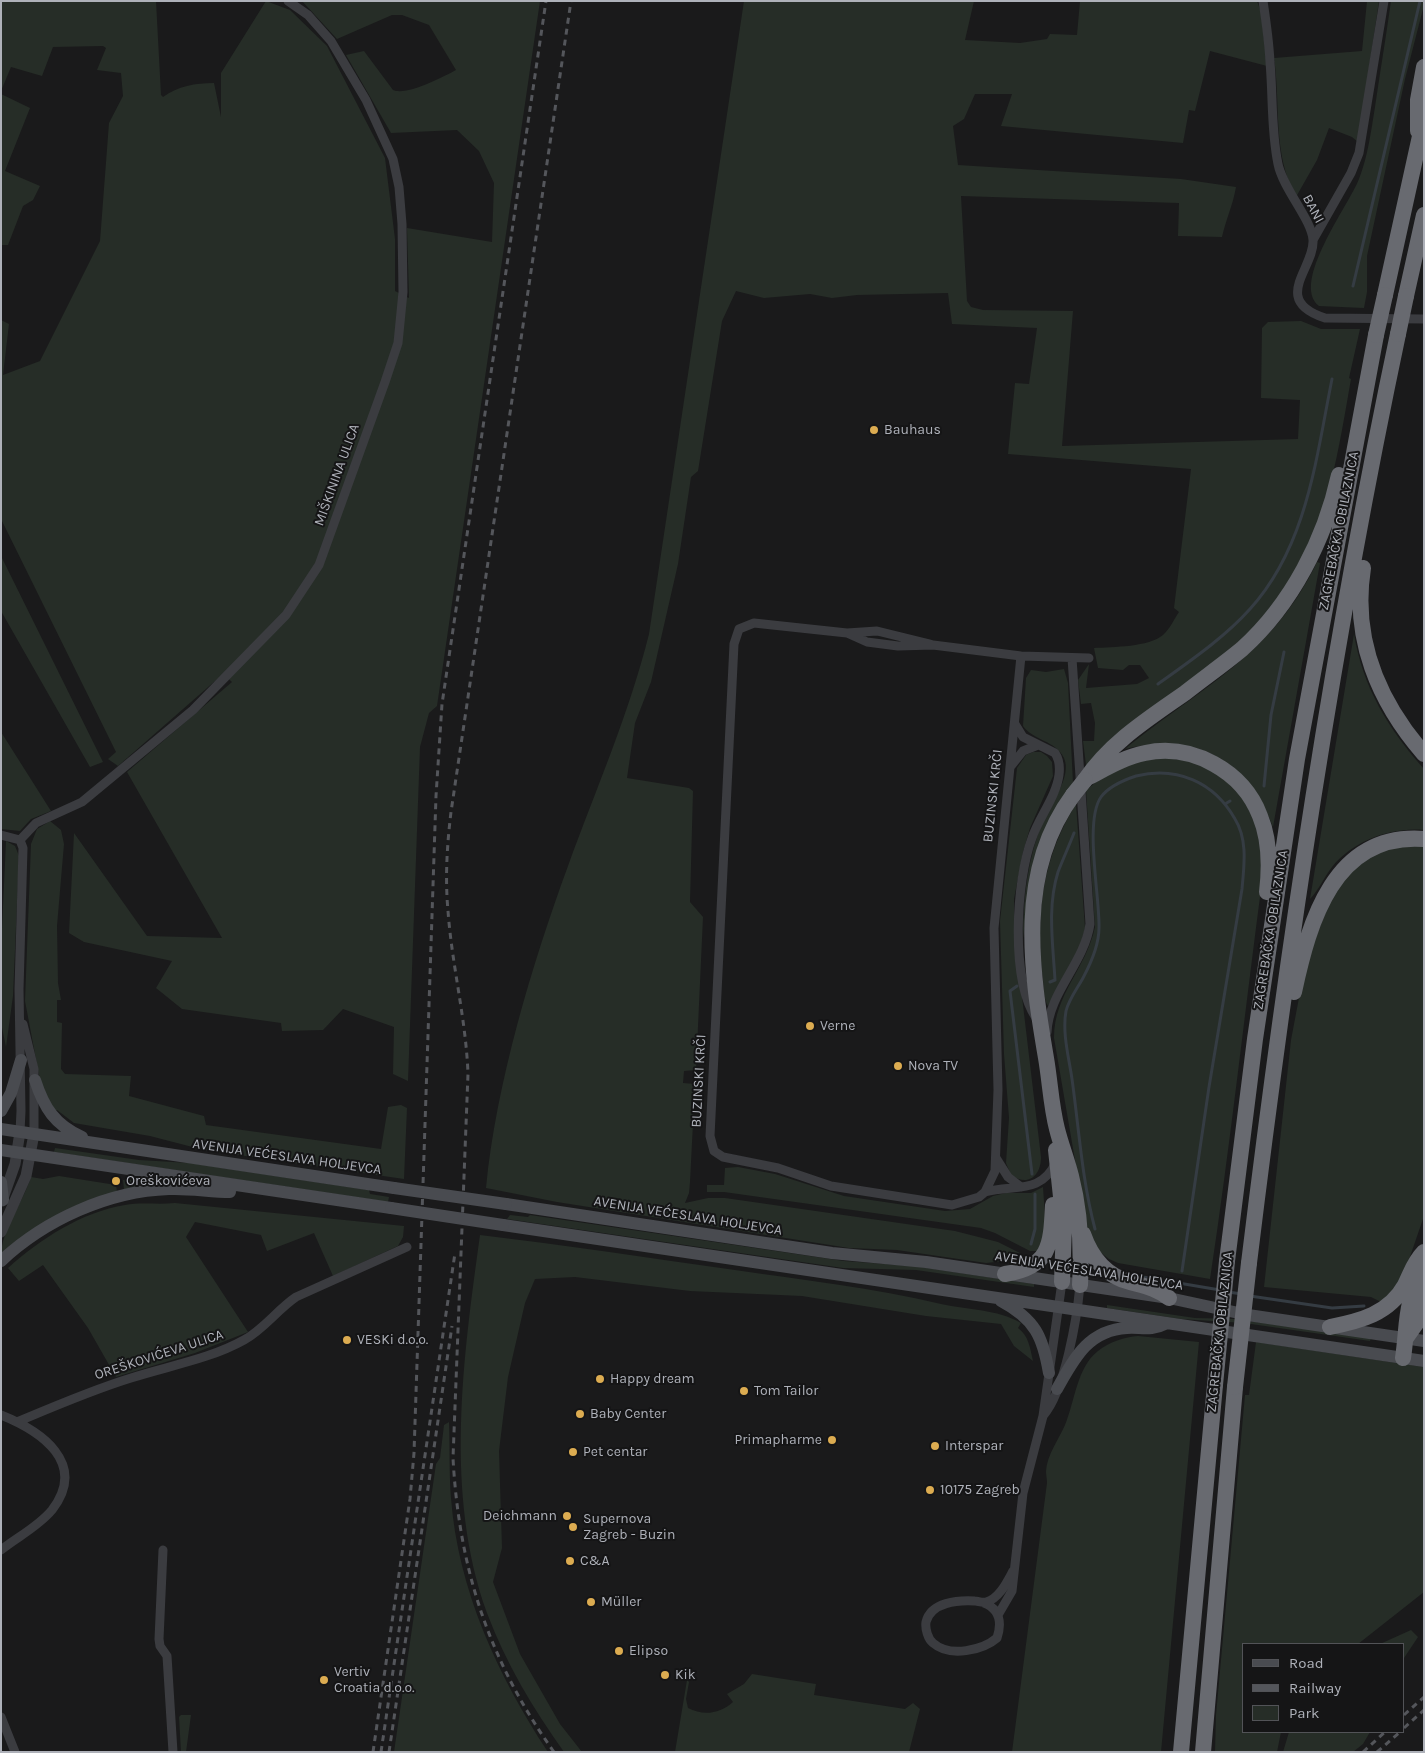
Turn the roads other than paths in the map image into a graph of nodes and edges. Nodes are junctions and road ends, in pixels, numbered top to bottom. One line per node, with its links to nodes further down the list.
1 (288, 1): 22 (street, MIŠKININA ULICA)
2 (1263, 1): 8 (street, BANI)
3 (1384, 1): 8 (street)
4 (1424, 67): 6 (highway)
5 (1424, 118): 6 (highway, ZAGREBAČKA OBILAZNICA)
6 (1418, 140): 10 (highway, ZAGREBAČKA OBILAZNICA, bridge)
7 (1424, 215): 11 (highway, ZAGREBAČKA OBILAZNICA, bridge)
8 (1313, 240): 9 (street, BANI)
9 (1424, 319)
10 (1364, 400): 19 (highway); 25 (highway, ZAGREBAČKA OBILAZNICA)
11 (1374, 452): 17 (highway); 28 (highway, ZAGREBAČKA OBILAZNICA)
12 (1021, 656): 13 (street, BUZINSKI KRČI); 15 (street, BUZINSKI KRČI); 45 (street, BUZINSKI KRČI)
13 (1072, 658): 14 (street, BUZINSKI KRČI); 26 (street)
14 (1089, 658)
15 (1015, 722): 16 (street); 18 (street, BUZINSKI KRČI)
16 (1038, 745): 18 (street); 24 (street)
17 (1424, 754)
18 (1010, 766): 39 (street, BUZINSKI KRČI)
19 (1085, 780): 24 (highway, bridge); 25 (highway)
20 (1, 836): 22 (street)
21 (1424, 839): 28 (highway)
22 (20, 840): 23 (street)
23 (20, 1012): 27 (street); 29 (street)
24 (1039, 1023): 26 (highway)
25 (1255, 1039): 80 (highway, ZAGREBAČKA OBILAZNICA, bridge)
26 (1046, 1058): 32 (highway)
27 (21, 1060): 30 (main road); 33 (street)
28 (1272, 1073): 81 (highway, ZAGREBAČKA OBILAZNICA, bridge)
29 (35, 1080): 34 (street); 35 (main road)
30 (1, 1111)
31 (1, 1129): 33 (main road, AVENIJA VEĆESLAVA HOLJEVCA)
32 (1057, 1129): 40 (highway); 47 (highway)
33 (20, 1132): 34 (main road, AVENIJA VEĆESLAVA HOLJEVCA); 37 (street)
34 (34, 1134): 35 (main road, AVENIJA VEĆESLAVA HOLJEVCA); 38 (street)
35 (95, 1143): 53 (main road, AVENIJA VEĆESLAVA HOLJEVCA, bridge)
36 (1, 1150): 37 (main road)
37 (17, 1152): 38 (main road); 46 (street)
38 (31, 1155): 44 (main road); 48 (street)
39 (995, 1156): 43 (street); 45 (street, BUZINSKI KRČI)
40 (1057, 1160): 41 (highway); 43 (street)
41 (1059, 1179): 53 (highway); 54 (highway)
42 (1, 1182): 46 (main road)
43 (1021, 1187): 45 (street)
44 (265, 1190): 51 (main road); 57 (main road, bridge)
45 (985, 1192)
46 (2, 1201)
47 (1079, 1221): 55 (highway); 58 (highway)
48 (1, 1232)
49 (407, 1247): 71 (street, OREŠKOVIĆEVA ULICA)
50 (1424, 1252): 62 (highway)
51 (1, 1261)
52 (1424, 1272): 63 (highway)
53 (1005, 1274): 54 (main road, AVENIJA VEĆESLAVA HOLJEVCA)
54 (1062, 1282): 55 (main road, AVENIJA VEĆESLAVA HOLJEVCA); 59 (street)
55 (1080, 1285): 58 (main road, AVENIJA VEĆESLAVA HOLJEVCA); 60 (street)
56 (1424, 1295): 63 (highway)
57 (992, 1296): 59 (main road); 67 (main road)
58 (1168, 1298): 62 (main road, AVENIJA VEĆESLAVA HOLJEVCA)
59 (1060, 1306): 60 (main road); 67 (street)
60 (1077, 1309): 61 (main road); 68 (street)
61 (1167, 1323): 65 (main road); 68 (main road)
62 (1330, 1327): 63 (main road, AVENIJA VEĆESLAVA HOLJEVCA)
63 (1406, 1338): 64 (main road, AVENIJA VEĆESLAVA HOLJEVCA); 65 (highway)
64 (1424, 1341)
65 (1403, 1358): 66 (main road)
66 (1424, 1361)
67 (1049, 1373): 70 (street)
68 (1057, 1389): 70 (street)
69 (1, 1415): 71 (street)
70 (1043, 1416): 74 (street)
71 (18, 1422): 72 (street)
72 (1, 1550)
73 (163, 1550): 79 (street)
74 (1013, 1571): 75 (street); 76 (street)
75 (984, 1603): 76 (street); 76 (street)
76 (998, 1615)
77 (1, 1717): 78 (street)
78 (15, 1752)
79 (173, 1752)
80 (1181, 1752)
81 (1203, 1752)

